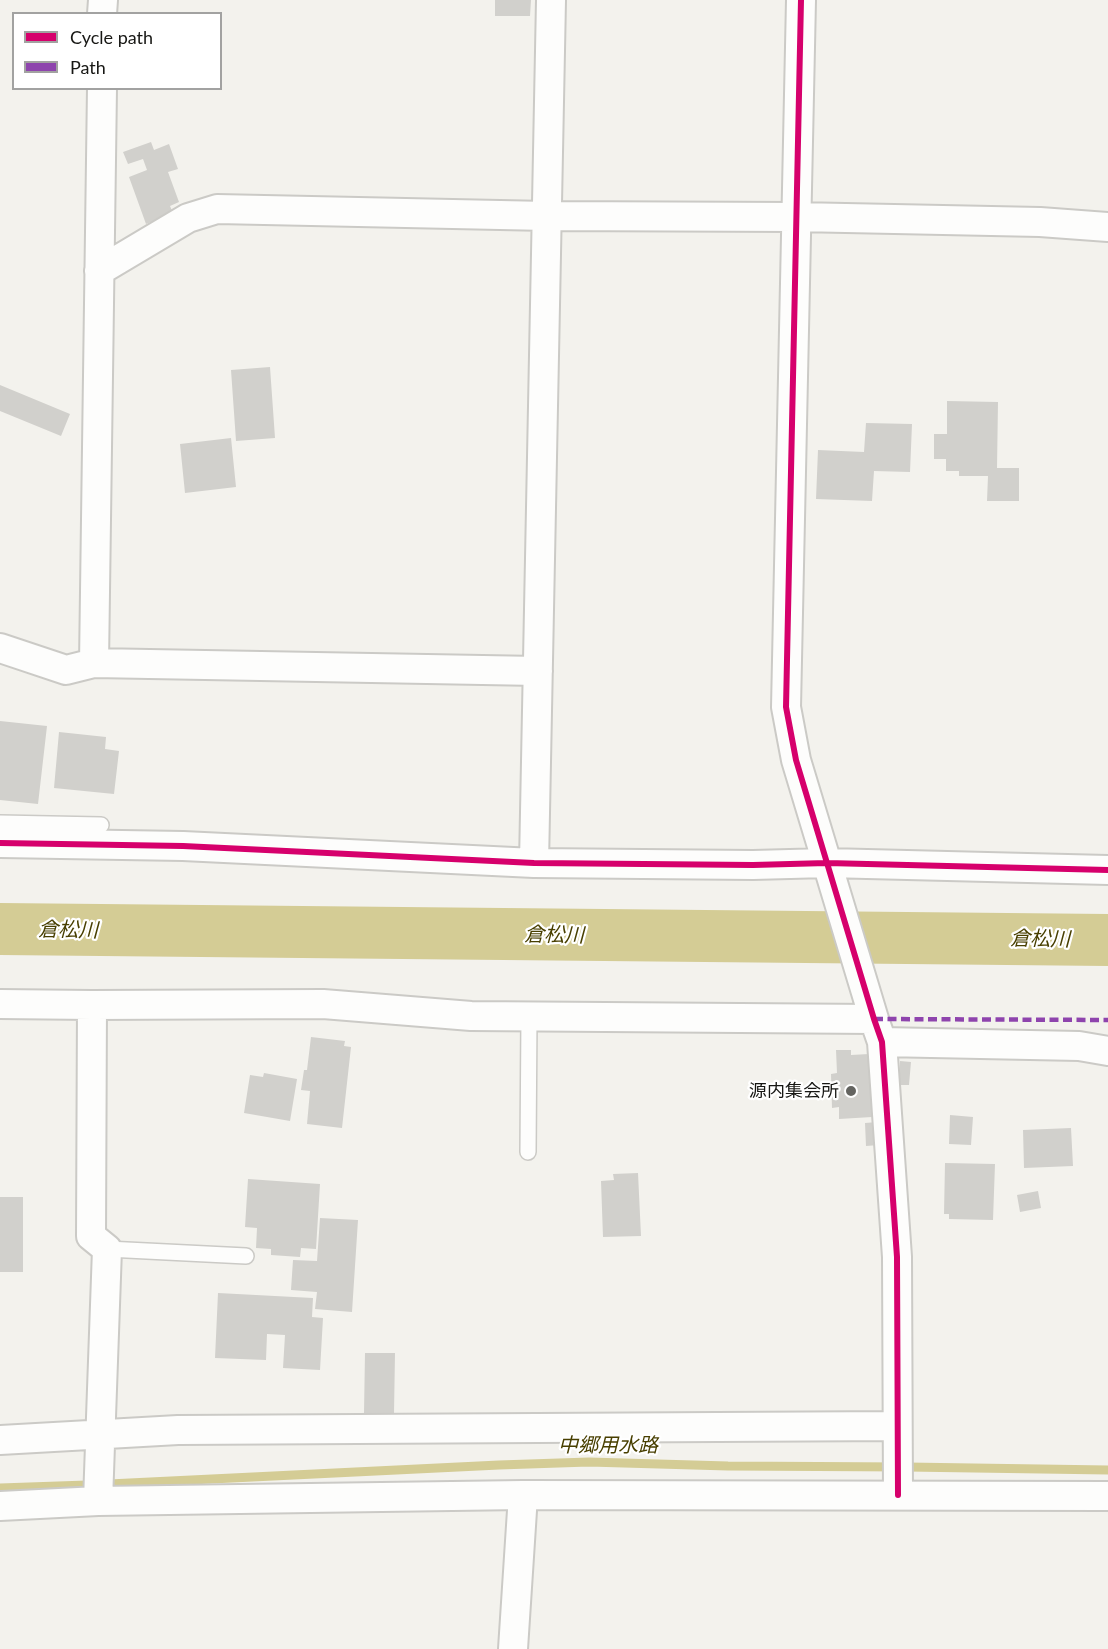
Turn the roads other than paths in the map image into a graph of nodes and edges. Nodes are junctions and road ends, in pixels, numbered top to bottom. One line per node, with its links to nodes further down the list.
1 (550, 0): 4 (street)
2 (801, 0): 5 (street)
3 (102, 90): 7 (street)
4 (547, 216): 5 (street); 7 (street); 10 (street)
5 (797, 217): 6 (street); 15 (street)
6 (1108, 227)
7 (99, 271): 9 (street)
8 (0, 648): 9 (street)
9 (94, 663): 10 (street)
10 (538, 671): 14 (street)
11 (0, 822): 12 (lane)
12 (101, 825)
13 (0, 843): 14 (street)
14 (534, 863): 15 (street)
15 (827, 863): 16 (street); 20 (street)
16 (1108, 870)
17 (0, 1004): 18 (street)
18 (92, 1005): 19 (street); 23 (street)
19 (529, 1017): 20 (street); 22 (lane)
20 (878, 1030): 21 (street); 25 (street)
21 (1108, 1051)
22 (528, 1152)
23 (107, 1249): 24 (lane); 26 (street)
24 (246, 1256)
25 (897, 1426): 26 (street); 29 (street)
26 (101, 1434): 27 (street); 31 (street)
27 (0, 1440)
28 (523, 1495): 29 (street); 31 (street); 33 (street)
29 (897, 1495): 30 (street)
30 (1108, 1496)
31 (99, 1501): 32 (street)
32 (0, 1506)
33 (513, 1649)

